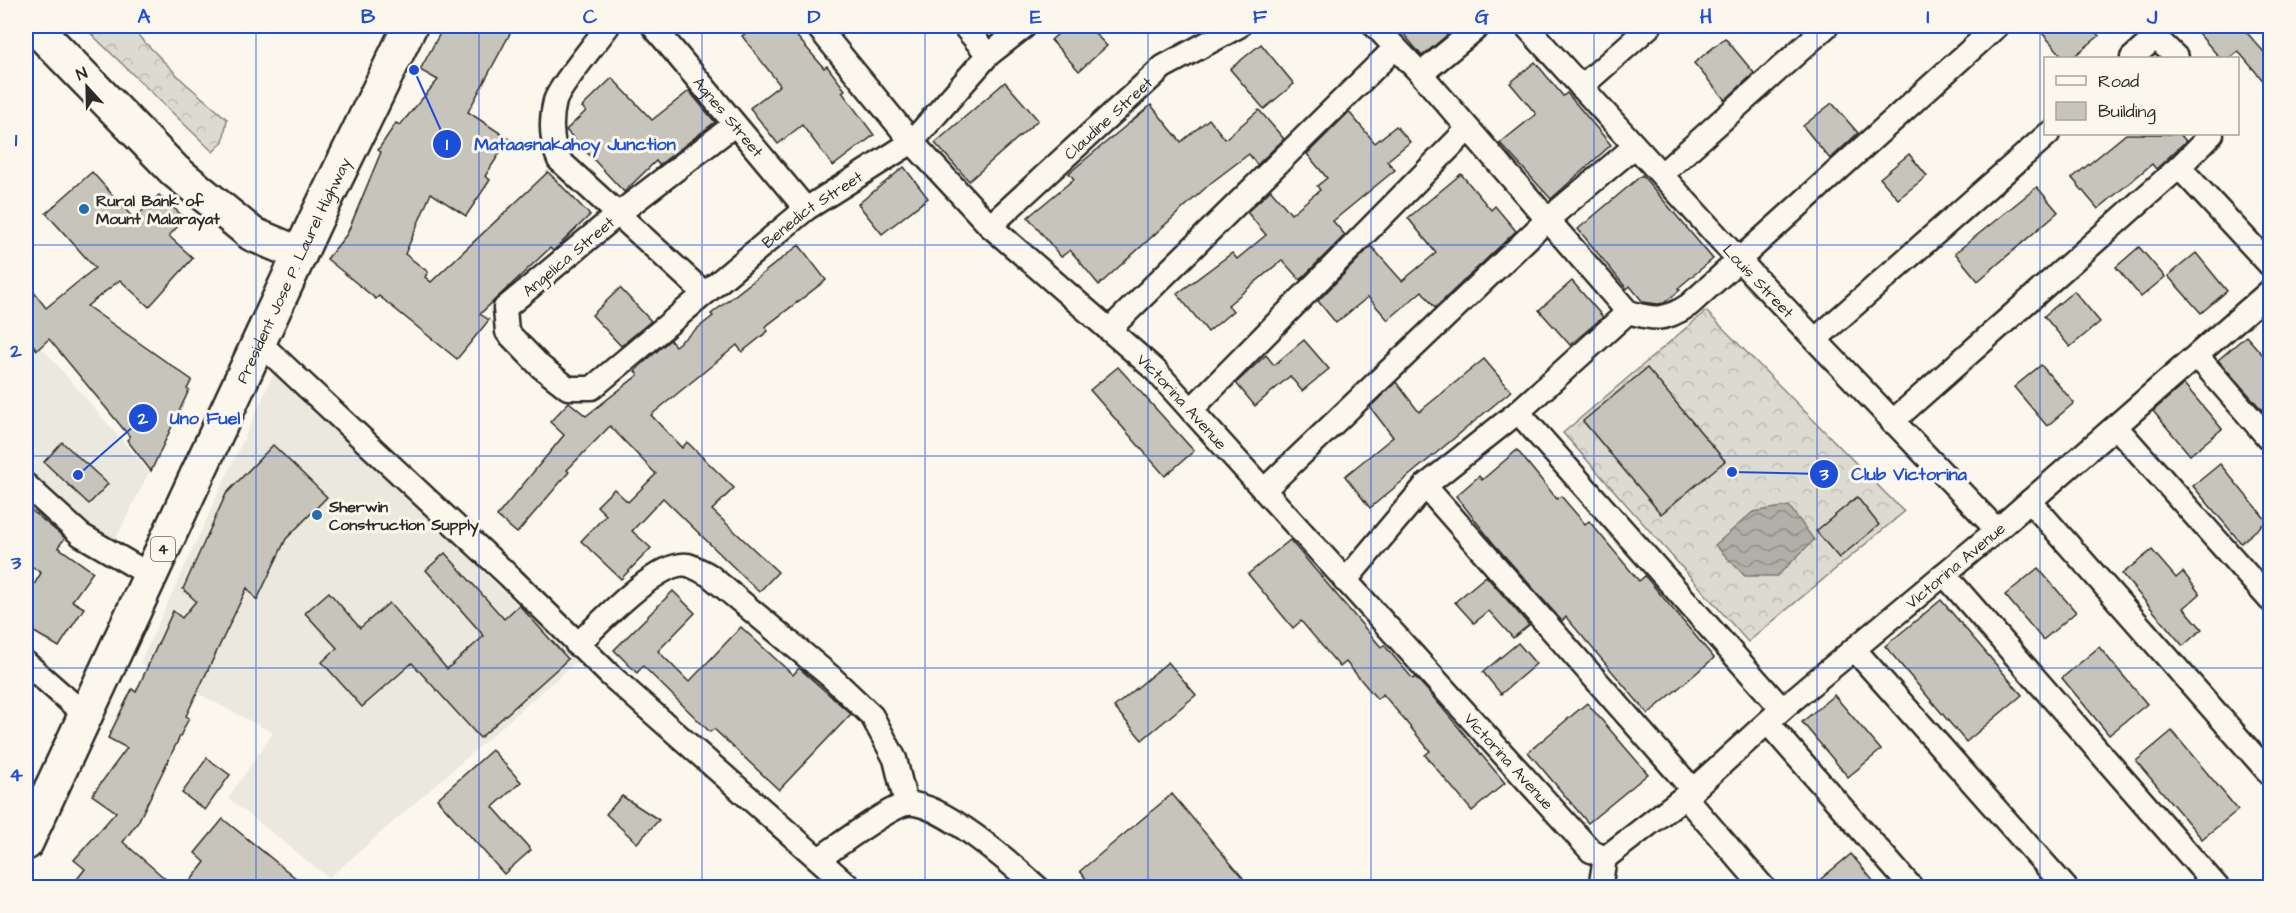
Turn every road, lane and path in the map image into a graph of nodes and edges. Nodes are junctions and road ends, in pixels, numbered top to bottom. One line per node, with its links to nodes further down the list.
1 (34, 26): 34 (main road)
2 (410, 26): 34 (main road, President Jose P. Laurel Highway / 4)
3 (608, 26): 31 (street)
4 (653, 26): 22 (street, Agnes Street)
5 (817, 26): 26 (street, Victorina Avenue)
6 (964, 26): 17 (street)
7 (1025, 26): 17 (street, Benedict Street)
8 (1239, 26): 33 (street, Claudine Street)
9 (1375, 26): 16 (street)
10 (1479, 26): 20 (street)
11 (1526, 26): 21 (street, Louis Street)
12 (1650, 26): 21 (street)
13 (1827, 26): 29 (street)
14 (1997, 26): 35 (street)
15 (2150, 32): 18 (street); 19 (street)
16 (1395, 48): 20 (street); 40 (street)
17 (988, 55): 26 (street, Benedict Street)
18 (2133, 57)
19 (2176, 57)
20 (1421, 74): 23 (street)
21 (1581, 87): 27 (street, Louis Street)
22 (735, 125): 30 (street, Agnes Street); 31 (street, Angelica Street)
23 (1468, 129): 32 (street); 45 (street)
24 (2047, 135): 41 (street)
25 (2211, 135): 28 (street)
26 (912, 142): 30 (street, Benedict Street); 33 (street, Victorina Avenue)
27 (1634, 147): 29 (street, Louis Street); 32 (street)
28 (2179, 167): 36 (street); 47 (street)
29 (1662, 174): 35 (street, Louis Street)
30 (806, 209): 38 (street, Benedict Street)
31 (618, 214): 38 (street); 44 (street, Angelica Street)
32 (1548, 219): 39 (street); 52 (street)
33 (990, 226): 40 (street, Victorina Avenue)
34 (300, 254): 42 (main road, President Jose P. Laurel Highway / 4)
35 (1738, 259): 39 (street); 41 (street, Louis Street)
36 (2271, 265)
37 (2271, 291): 43 (street, Victorina Avenue)
38 (703, 292): 44 (street, Benedict Street)
39 (1628, 312): 46 (street)
40 (1110, 329): 45 (street, Victorina Avenue)
41 (1816, 339): 47 (street, Louis Street)
42 (260, 343): 56 (main road, President Jose P. Laurel Highway / 4); 59 (street)
43 (2197, 356): 48 (street, Victorina Avenue); 49 (street)
44 (592, 388)
45 (1191, 410): 52 (street, Victorina Avenue)
46 (1518, 412): 51 (street); 63 (street)
47 (1892, 422): 54 (street, Louis Street)
48 (2117, 428): 53 (street, Victorina Avenue); 58 (street)
49 (2271, 440)
50 (26, 485): 56 (street)
51 (1425, 486): 57 (street); 65 (street)
52 (1264, 490): 57 (street, Victorina Avenue)
53 (2030, 501): 54 (street, Victorina Avenue); 64 (street)
54 (1997, 530): 55 (street, Victorina Avenue)
55 (1944, 574): 60 (street, Victorina Avenue); 76 (street)
56 (150, 575): 62 (main road, President Jose P. Laurel Highway / 4)
57 (1346, 581): 69 (street, Victorina Avenue)
58 (2271, 600)
59 (577, 645): 66 (street); 68 (street)
60 (1854, 649): 63 (street, Victorina Avenue); 75 (street)
61 (26, 663): 62 (street)
62 (85, 715): 67 (main road, President Jose P. Laurel Highway / 4)
63 (1775, 716): 65 (street, Victorina Avenue); 74 (street)
64 (2271, 774)
65 (1689, 794): 69 (street, Victorina Avenue); 73 (street)
66 (906, 804): 68 (street); 71 (street)
67 (26, 843)
68 (820, 858): 70 (street)
69 (1605, 858): 72 (street)
70 (851, 888)
71 (1038, 888)
72 (1600, 888)
73 (1764, 888)
74 (1912, 888)
75 (2066, 888)
76 (2218, 888)

